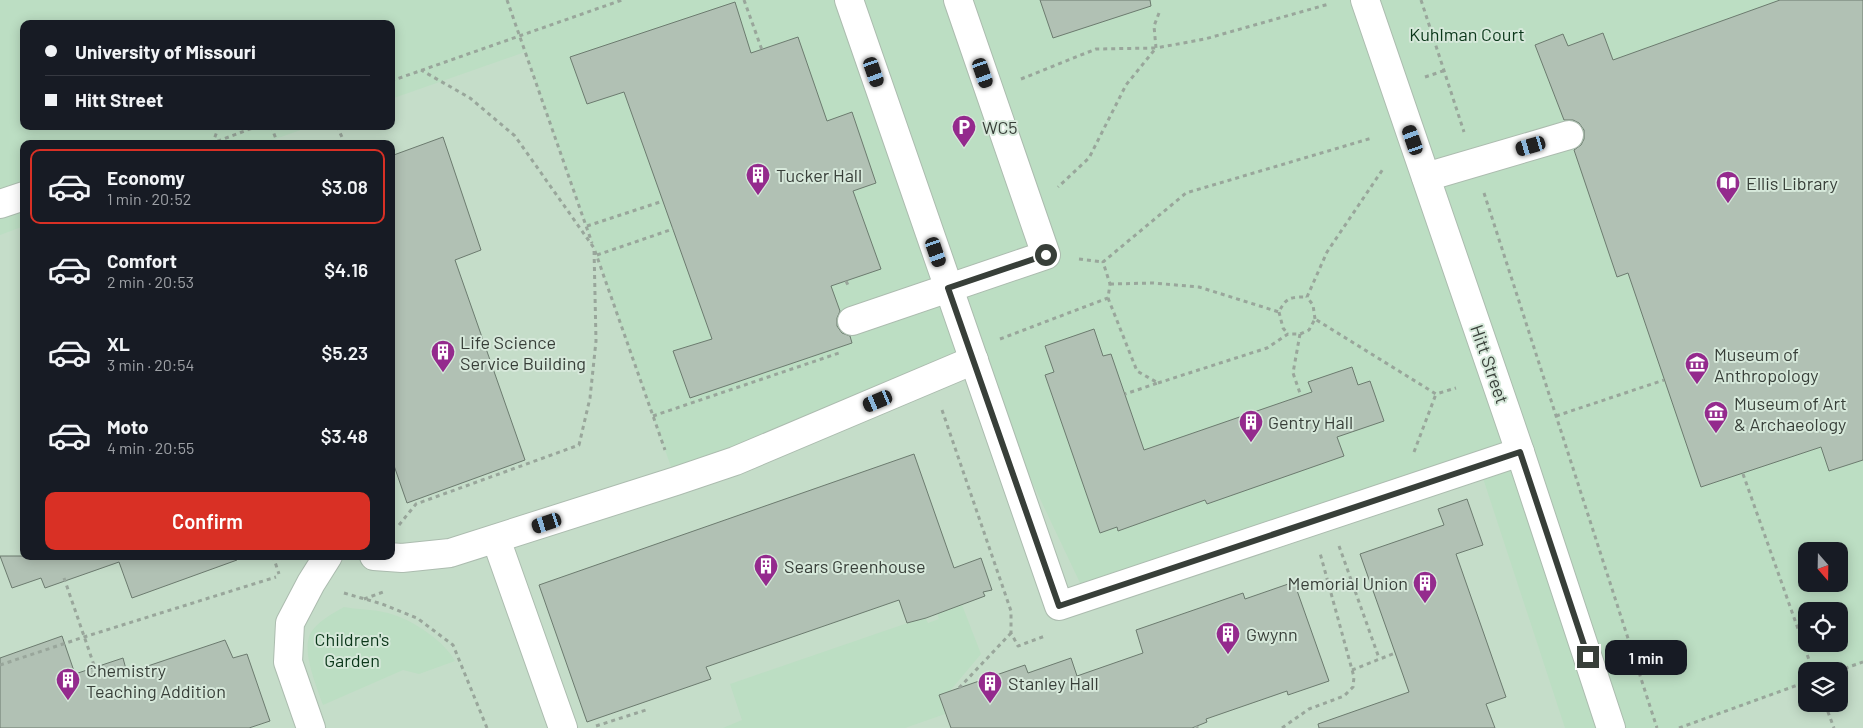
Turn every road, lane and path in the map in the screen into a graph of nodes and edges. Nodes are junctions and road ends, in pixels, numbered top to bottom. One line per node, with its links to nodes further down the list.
1 (507, 0): 10 (path)
2 (622, 0): 10 (path)
3 (744, 0): 12 (path)
4 (849, 0): 32 (street)
5 (958, 0): 15 (street)
6 (1365, 0): 22 (street, Hitt Street)
7 (1421, 0): 20 (path)
8 (1329, 4): 11 (path)
9 (1159, 13): 11 (path)
10 (520, 37): 13 (path); 27 (path)
11 (1156, 48): 15 (path); 26 (path)
12 (762, 50)
13 (421, 70): 14 (path); 29 (path)
14 (395, 80)
15 (989, 91): 26 (street)
16 (247, 130): 19 (path)
17 (1569, 135): 20 (street)
18 (1372, 138): 31 (path)
19 (221, 140)
20 (1474, 162): 22 (street); 51 (path)
21 (1383, 169): 33 (path)
22 (1426, 177): 52 (street, Hitt Street)
23 (20, 197): 25 (street)
24 (663, 201): 27 (path)
25 (0, 204)
26 (1031, 211): 32 (street)
27 (586, 226): 29 (path)
28 (673, 229): 30 (path)
29 (594, 248): 30 (path); 56 (path)
30 (597, 255): 50 (path)
31 (1110, 284): 34 (path); 35 (path)
32 (948, 288): 37 (street); 42 (street)
33 (1307, 297): 35 (path); 36 (path)
34 (1108, 298): 40 (path); 44 (path)
35 (1279, 312): 38 (path)
36 (1315, 319): 39 (path); 47 (path)
37 (852, 321)
38 (1288, 334): 39 (path); 44 (path)
39 (1300, 334): 48 (path)
40 (1003, 347)
41 (847, 351): 50 (path)
42 (974, 360): 54 (street); 57 (street)
43 (1664, 380): 51 (path)
44 (1158, 383): 46 (path)
45 (1456, 388): 47 (path)
46 (1125, 394)
47 (1436, 394): 55 (path)
48 (1300, 396)
49 (937, 405): 75 (path)
50 (653, 416): 54 (path)
51 (1556, 416): 84 (path)
52 (1520, 452): 55 (street); 83 (street, Hitt Street)
53 (1742, 474): 68 (path)
54 (676, 481): 58 (street)
55 (1398, 493): 57 (street)
56 (438, 497)
57 (1311, 522): 73 (path)
58 (496, 539): 60 (street); 80 (street)
59 (1339, 545): 67 (path)
60 (395, 558)
61 (274, 560): 65 (path)
62 (325, 560): 64 (street)
63 (64, 578): 65 (path)
64 (311, 583): 78 (street); 79 (path)
65 (84, 637): 70 (path); 72 (path)
66 (1395, 653): 67 (path)
67 (1379, 658): 73 (path)
68 (1810, 662)
69 (1863, 662): 71 (path)
70 (0, 665)
71 (1848, 667)
72 (95, 668)
73 (1352, 670): 82 (path)
74 (1798, 685): 85 (path)
75 (959, 688)
76 (649, 709): 81 (path)
77 (1828, 712): 86 (path)
78 (311, 728)
79 (487, 728)
80 (563, 728)
81 (588, 728)
82 (1282, 728)
83 (1611, 728)
84 (1658, 728)
85 (1679, 728)
86 (1834, 728)

